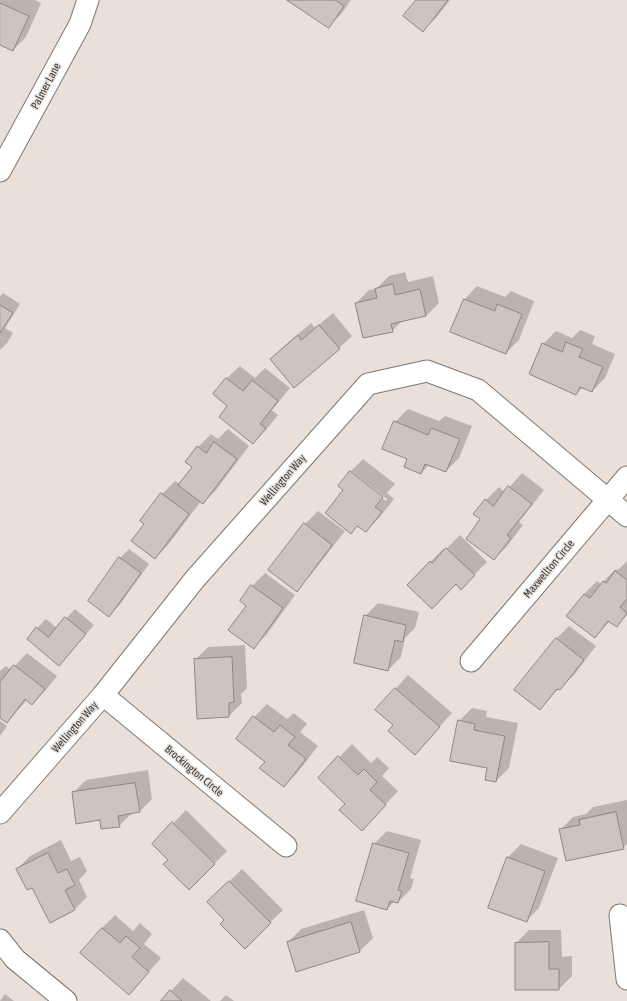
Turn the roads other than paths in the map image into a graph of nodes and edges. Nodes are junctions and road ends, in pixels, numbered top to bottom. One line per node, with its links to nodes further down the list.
1 (88, 0): 2 (street, Palmer Lane)
2 (0, 171)
3 (627, 477): 4 (street, Maxwellton Circle)
4 (608, 500): 5 (street, Wellington Way); 6 (street, Maxwellton Circle); 7 (street, Wellington Way)
5 (627, 516)
6 (471, 661)
7 (103, 695): 8 (street, Wellington Way); 9 (street, Brockington Circle)
8 (0, 813)
9 (286, 846)
10 (620, 915): 12 (street)
11 (0, 940): 13 (street)
12 (627, 979)
13 (66, 1001)

